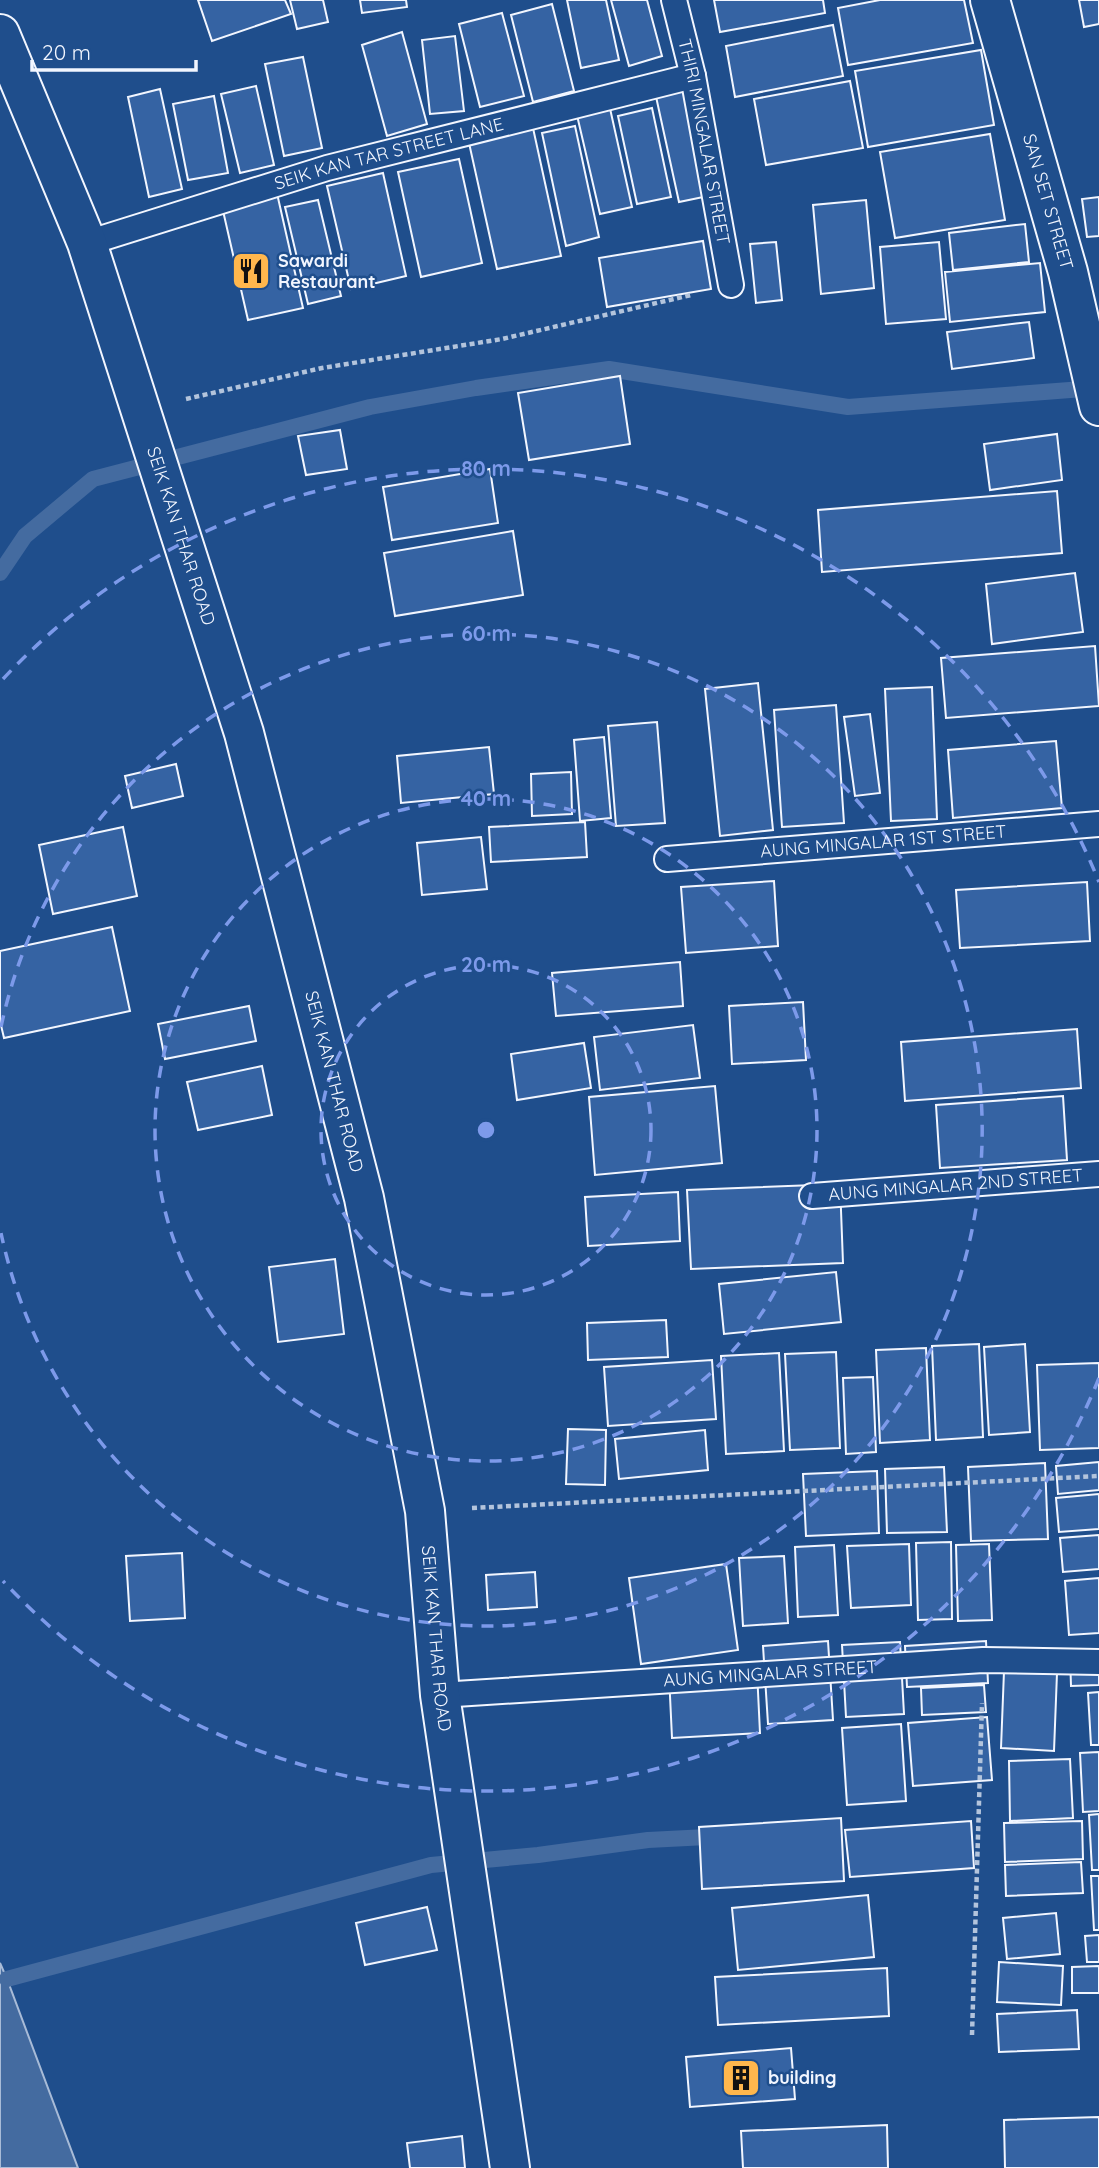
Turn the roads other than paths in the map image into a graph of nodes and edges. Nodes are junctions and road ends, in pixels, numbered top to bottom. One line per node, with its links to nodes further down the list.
1 (674, 0): 4 (lane, THIRI MINGALAR STREET)
2 (990, 0): 7 (street, SAN SET STREET)
3 (0, 34): 5 (street, SEIK KAN THAR ROAD)
4 (694, 76): 5 (lane, SEIK KAN TAR STREET LANE); 6 (lane, THIRI MINGALAR STREET)
5 (87, 243): 13 (street, SEIK KAN THAR ROAD)
6 (731, 285)
7 (1099, 406)
8 (1099, 824): 9 (lane, AUNG MINGALAR 1ST STREET)
9 (667, 859)
10 (1099, 1174): 11 (lane, AUNG MINGALAR 2ND STREET)
11 (812, 1196)
12 (1099, 1662): 13 (lane, AUNG MINGALAR STREET)
13 (440, 1695): 14 (street, SEIK KAN THAR ROAD)
14 (510, 2168)

